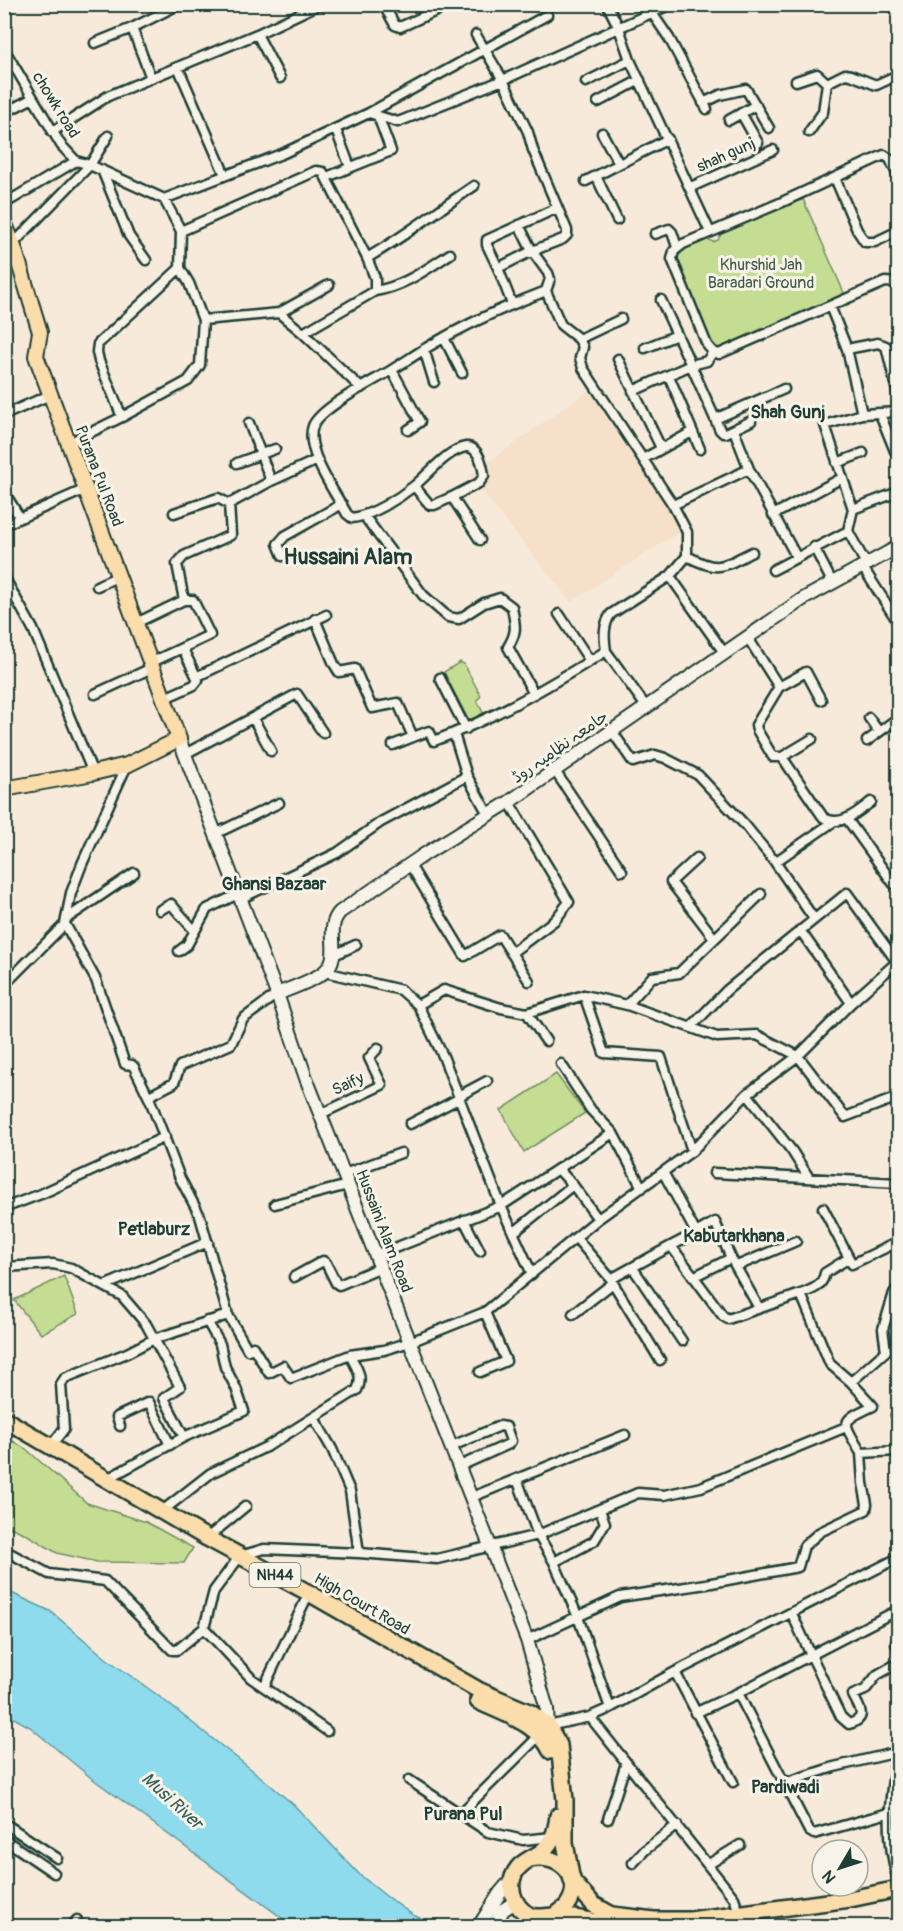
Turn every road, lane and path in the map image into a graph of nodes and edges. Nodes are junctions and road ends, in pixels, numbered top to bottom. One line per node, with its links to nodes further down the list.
1 (180, 4): 9 (street)
2 (383, 4): 6 (street)
3 (607, 4): 10 (street)
4 (671, 4): 7 (street)
5 (318, 5): 11 (street)
6 (445, 7)
7 (652, 13): 10 (street); 28 (street, shah gunj)
8 (547, 15): 14 (street)
9 (132, 28): 13 (street); 19 (street)
10 (619, 28): 16 (street); 21 (street)
11 (257, 34): 17 (street); 20 (street)
12 (476, 35): 14 (street)
13 (95, 43)
14 (485, 50): 21 (street); 31 (street)
15 (4, 55): 26 (street, chowk road)
16 (630, 60): 22 (street); 24 (street)
17 (178, 67): 19 (street); 47 (street)
18 (898, 75): 25 (street)
19 (151, 78): 35 (street)
20 (280, 78)
21 (503, 80): 31 (street); 57 (street)
22 (640, 80): 27 (street); 39 (street)
23 (796, 81): 25 (street)
24 (586, 82)
25 (828, 82): 36 (street)
26 (33, 98): 29 (street); 35 (street, chowk road)
27 (598, 102)
28 (756, 105): 30 (street, shah gunj); 33 (street, shah gunj)
29 (4, 113)
30 (741, 113): 32 (street, shah gunj); 40 (street, shah gunj)
31 (373, 115): 34 (street); 45 (street)
32 (729, 120)
33 (770, 128)
34 (336, 130): 45 (street); 47 (street)
35 (52, 132): 42 (street, chowk road)
36 (809, 132)
37 (602, 133): 43 (street)
38 (108, 136): 44 (street)
39 (668, 138): 43 (street); 54 (street)
40 (758, 143)
41 (773, 150): 54 (street, shah gunj)
42 (76, 161): 44 (street, chowk road); 56 (street)
43 (619, 164): 48 (street)
44 (90, 165): 46 (street, chowk road); 65 (street)
45 (350, 167): 50 (street)
46 (102, 170): 55 (street, chowk road); 70 (street)
47 (225, 176): 55 (street)
48 (596, 176): 52 (street); 58 (street)
49 (898, 176): 51 (street)
50 (327, 177): 61 (street); 69 (street)
51 (835, 178): 62 (street); 63 (street)
52 (586, 181)
53 (474, 186): 69 (street)
54 (690, 187): 63 (street)
55 (164, 199): 61 (street)
56 (4, 204)
57 (557, 208): 60 (street); 67 (street)
58 (617, 220)
59 (4, 222): 65 (main road, Purana Pul Road)
60 (519, 225): 67 (street); 71 (street)
61 (181, 231): 72 (street)
62 (898, 231)
63 (710, 232): 66 (street)
64 (655, 234): 66 (street)
65 (9, 247): 100 (main road, Purana Pul Road)
66 (677, 247): 90 (street)
67 (532, 250): 71 (street); 76 (street)
68 (450, 254): 75 (street)
69 (367, 258): 75 (street)
70 (146, 260)
71 (498, 267): 78 (street)
72 (180, 268): 82 (street); 106 (street)
73 (898, 283): 79 (street)
74 (329, 285): 80 (street)
75 (375, 291): 83 (street)
76 (546, 291): 78 (street); 86 (street)
77 (661, 300): 84 (street)
78 (512, 304): 85 (street)
79 (830, 306): 89 (street); 90 (street)
80 (279, 313): 82 (street); 83 (street)
81 (621, 319): 86 (street)
82 (203, 320): 106 (street)
83 (303, 333): 97 (street)
84 (677, 335): 87 (street); 92 (street)
85 (444, 338): 88 (street); 94 (street)
86 (579, 339): 120 (street)
87 (645, 348)
88 (424, 349): 93 (street); 96 (street)
89 (847, 350): 101 (street); 103 (street)
90 (712, 352): 92 (street)
91 (618, 359): 99 (street)
92 (691, 365): 95 (street); 107 (street)
93 (392, 370): 97 (street); 110 (street)
94 (462, 373)
95 (669, 376): 99 (street); 112 (street)
96 (434, 382)
97 (361, 388): 121 (street)
98 (784, 389): 107 (street)
99 (633, 391): 114 (street)
100 (50, 395): 105 (street); 113 (main road, Purana Pul Road)
101 (898, 395)
102 (898, 412): 104 (street)
103 (862, 414): 104 (street); 123 (street)
104 (880, 414): 117 (street)
105 (4, 415)
106 (122, 417): 113 (street)
107 (715, 419): 111 (street)
108 (751, 421): 111 (street)
109 (249, 423): 119 (street)
110 (408, 430)
111 (734, 430): 124 (street)
112 (692, 432): 114 (street); 116 (street)
113 (69, 442): 128 (main road, Purana Pul Road)
114 (661, 448): 120 (street)
115 (275, 449): 119 (street)
116 (699, 449)
117 (895, 451)
118 (863, 453): 123 (street)
119 (260, 454): 122 (street); 126 (street)
120 (643, 459): 134 (street)
121 (317, 460): 126 (street); 133 (street)
122 (237, 463)
123 (837, 463): 125 (street)
124 (749, 469): 134 (street); 137 (street)
125 (842, 478): 135 (street); 137 (street)
126 (271, 481): 132 (street)
127 (414, 486): 131 (street); 131 (street); 138 (street)
128 (86, 489): 139 (street); 151 (main road, Purana Pul Road)
129 (4, 492): 139 (street)
130 (898, 492): 135 (street)
131 (452, 497): 142 (street)
132 (229, 504): 136 (street); 156 (street)
133 (342, 504): 138 (street); 146 (street)
134 (673, 505): 147 (street)
135 (853, 510): 141 (street)
136 (174, 513)
137 (773, 516): 148 (street)
138 (364, 517): 172 (street)
139 (20, 518): 140 (street)
140 (4, 525)
141 (848, 531): 144 (street); 149 (street)
142 (480, 540)
143 (898, 547): 149 (main road, جامعہ نظامیہ روڈ)
144 (814, 548): 148 (street); 154 (street)
145 (752, 552): 147 (street)
146 (283, 555)
147 (687, 556): 152 (street)
148 (797, 558): 150 (street)
149 (864, 565): 154 (main road, جامعہ نظامیہ روڈ); 160 (street)
150 (773, 570)
151 (119, 576): 155 (street); 161 (main road, Purana Pul Road)
152 (670, 576): 164 (street); 165 (street)
153 (4, 577): 195 (street)
154 (832, 582): 162 (main road, جامعہ نظامیہ روڈ)
155 (97, 586)
156 (184, 600): 161 (street); 163 (street)
157 (559, 614): 166 (street)
158 (326, 615): 159 (street)
159 (315, 619): 168 (street); 185 (street)
160 (898, 622)
161 (136, 623): 167 (main road, Purana Pul Road)
162 (748, 638): 165 (main road, جامعہ نظامیہ روڈ); 170 (street)
163 (183, 649): 167 (street); 168 (street)
164 (606, 651): 166 (street); 175 (street)
165 (725, 654): 175 (main road, جامعہ نظامیہ روڈ)
166 (590, 661): 172 (street)
167 (153, 664): 171 (street); 173 (main road, Purana Pul Road)
168 (198, 676): 173 (street)
169 (440, 678): 179 (street)
170 (779, 687): 174 (street); 192 (street)
171 (95, 694)
172 (534, 694): 179 (street)
173 (165, 698): 187 (main road, Purana Pul Road)
174 (821, 700)
175 (647, 708): 181 (main road, جامعہ نظامیہ روڈ)
176 (253, 718): 183 (street); 190 (street); 191 (street)
177 (869, 718): 182 (street)
178 (896, 720): 180 (street); 182 (street)
179 (466, 729): 184 (street)
180 (898, 730)
181 (612, 731): 194 (main road, جامعہ نظامیہ روڈ); 206 (street)
182 (879, 732): 188 (street)
183 (323, 733)
184 (454, 734): 185 (street); 196 (street)
185 (413, 737): 189 (street)
186 (812, 738): 192 (street)
187 (179, 739): 191 (main road, Hussaini Alam Road); 193 (main road)
188 (867, 741)
189 (393, 745)
190 (271, 751)
191 (185, 754): 204 (main road, Hussaini Alam Road)
192 (782, 757): 203 (street)
193 (127, 765): 195 (main road); 216 (street)
194 (555, 771): 198 (main road, جامعہ نظامیہ روڈ); 208 (street)
195 (93, 773): 197 (main road)
196 (467, 776): 201 (street); 213 (street)
197 (4, 789)
198 (509, 802): 201 (main road, جامعہ نظامیہ روڈ); 222 (street)
199 (871, 802): 202 (street)
200 (279, 803): 204 (street)
201 (488, 814): 207 (main road, جامعہ نظامیہ روڈ)
202 (847, 819): 203 (street); 210 (street)
203 (833, 822): 206 (street)
204 (215, 834): 211 (main road, Hussaini Alam Road)
205 (697, 858): 219 (street)
206 (775, 862): 215 (street)
207 (410, 865): 222 (street); 223 (main road, جامعہ نظامیہ روڈ)
208 (622, 871)
209 (134, 873): 216 (street)
210 (898, 887)
211 (238, 894): 213 (main road, Hussaini Alam Road); 217 (street)
212 (761, 894): 219 (street)
213 (243, 908): 228 (main road, Hussaini Alam Road)
214 (160, 910): 217 (street)
215 (814, 919): 218 (street); 224 (street)
216 (66, 921): 227 (street); 241 (street)
217 (194, 930): 221 (street)
218 (800, 930): 230 (street); 234 (street)
219 (714, 938): 232 (street)
220 (356, 945): 223 (street)
221 (179, 951)
222 (511, 953): 226 (street)
223 (334, 955): 225 (main road)
224 (898, 962): 230 (street)
225 (325, 972): 228 (main road); 231 (street)
226 (529, 981)
227 (4, 985)
228 (277, 994): 241 (street); 244 (main road, Hussaini Alam Road)
229 (584, 995): 232 (street); 233 (street); 248 (street)
230 (851, 1003): 237 (street)
231 (418, 1005): 233 (street); 242 (street)
232 (627, 1005): 234 (street)
233 (527, 1013): 235 (street)
234 (691, 1027): 237 (street)
235 (546, 1041)
236 (378, 1048): 244 (street, Saify)
237 (798, 1056): 240 (street); 243 (street)
238 (561, 1064): 246 (street)
239 (487, 1081): 242 (street)
240 (747, 1094): 248 (street); 253 (street)
241 (149, 1096): 247 (street)
242 (459, 1097): 245 (street); 259 (street)
243 (898, 1097)
244 (321, 1114): 254 (main road, Hussaini Alam Road)
245 (410, 1124)
246 (613, 1133): 250 (street); 257 (street)
247 (165, 1137): 260 (street); 268 (street)
248 (692, 1151): 251 (street)
249 (401, 1153): 254 (street)
250 (558, 1169): 256 (street); 259 (street)
251 (663, 1172): 257 (street); 265 (street)
252 (714, 1173): 253 (street)
253 (809, 1178): 255 (street)
254 (346, 1180): 258 (street); 274 (main road, Hussaini Alam Road)
255 (898, 1183)
256 (573, 1185): 262 (street); 264 (street)
257 (642, 1188): 262 (street)
258 (275, 1204)
259 (501, 1206): 263 (street); 264 (street)
260 (4, 1208)
261 (823, 1208): 273 (street)
262 (598, 1219): 266 (street)
263 (464, 1220): 271 (street); 274 (street)
264 (513, 1233): 278 (street)
265 (696, 1233): 270 (street); 272 (street)
266 (576, 1238): 278 (street); 281 (street)
267 (796, 1241): 275 (street)
268 (208, 1242): 282 (street); 288 (street)
269 (898, 1242): 273 (street)
270 (671, 1246): 277 (street); 280 (street)
271 (480, 1251)
272 (731, 1258): 275 (street); 280 (street)
273 (849, 1258): 284 (street)
274 (379, 1261): 279 (street); 292 (main road, Hussaini Alam Road)
275 (737, 1266): 285 (street)
276 (4, 1267): 282 (street)
277 (633, 1268): 281 (street); 291 (street)
278 (532, 1274): 286 (street)
279 (294, 1277)
280 (693, 1277): 285 (street)
281 (612, 1281): 287 (street); 294 (street)
282 (104, 1286): 290 (street)
283 (898, 1287): 296 (street)
284 (801, 1294): 285 (street); 296 (street)
285 (759, 1308)
286 (485, 1312): 292 (street); 295 (street)
287 (573, 1314)
288 (228, 1315): 289 (street); 293 (street)
289 (207, 1321): 290 (street); 303 (street)
290 (154, 1339): 303 (street); 306 (street)
291 (682, 1341)
292 (410, 1342): 293 (street); 305 (main road, Hussaini Alam Road)
293 (350, 1355): 297 (street)
294 (660, 1360)
295 (480, 1372)
296 (851, 1382): 300 (street)
297 (314, 1418): 315 (street); 320 (street)
298 (4, 1419): 306 (highway, High Court Road / NH44)
299 (120, 1426): 304 (street)
300 (846, 1426): 308 (street); 314 (street)
301 (4, 1427): 322 (highway, High Court Road / NH44)
302 (625, 1435): 311 (street)
303 (184, 1437): 304 (street)
304 (170, 1445): 310 (street)
305 (452, 1446): 309 (main road, Hussaini Alam Road); 309 (street)
306 (50, 1447): 310 (highway, High Court Road / NH44)
307 (898, 1451): 308 (street)
308 (861, 1453): 327 (street)
309 (460, 1466): 312 (main road, Hussaini Alam Road)
310 (106, 1479): 315 (highway, High Court Road / NH44)
311 (517, 1479): 312 (street); 316 (street)
312 (472, 1497): 318 (main road, Hussaini Alam Road)
313 (246, 1506): 317 (street)
314 (600, 1510): 316 (street); 323 (street)
315 (161, 1512): 317 (highway, High Court Road / NH44)
316 (538, 1535): 318 (street); 323 (street)
317 (207, 1538): 322 (highway, High Court Road / NH44)
318 (490, 1548): 320 (street); 330 (main road, Hussaini Alam Road)
319 (4, 1550): 328 (street)
320 (359, 1553): 322 (street)
321 (898, 1558): 326 (street)
322 (237, 1559): 324 (highway, High Court Road / NH44); 328 (street); 340 (highway, High Court Road / NH44)
323 (554, 1562): 327 (street)
324 (306, 1599): 335 (street); 340 (highway, High Court Road / NH44)
325 (898, 1610): 332 (street)
326 (792, 1614): 332 (street); 334 (street)
327 (578, 1617): 330 (street); 337 (street)
328 (204, 1628): 335 (street)
329 (898, 1637): 331 (street)
330 (527, 1640): 340 (main road, Hussaini Alam Road)
331 (898, 1647)
332 (812, 1655): 333 (street); 336 (street)
333 (898, 1663)
334 (675, 1672): 337 (street); 338 (street)
335 (264, 1687): 341 (street)
336 (738, 1693): 338 (street); 346 (street)
337 (610, 1708): 339 (street)
338 (695, 1713): 345 (street)
339 (590, 1717): 340 (street); 343 (street)
340 (544, 1730): 348 (street); 352 (highway); 362 (highway)
341 (327, 1731)
342 (898, 1749): 346 (street); 347 (street)
343 (626, 1763): 349 (street); 351 (street)
344 (409, 1780): 348 (street)
345 (733, 1782)
346 (784, 1783): 347 (street)
347 (888, 1813): 361 (street)
348 (460, 1814): 352 (street)
349 (608, 1819)
350 (4, 1822): 355 (street)
351 (678, 1825): 357 (street); 358 (street)
352 (554, 1837): 356 (highway)
353 (4, 1839): 359 (street)
354 (740, 1845): 358 (street)
355 (57, 1857)
356 (529, 1859): 360 (highway); 362 (highway)
357 (633, 1863)
358 (709, 1864): 368 (street)
359 (54, 1873)
360 (512, 1878): 365 (highway); 367 (main road)
361 (898, 1880)
362 (572, 1881): 366 (highway); 368 (highway)
363 (898, 1889): 368 (highway)
364 (898, 1899): 368 (highway)
365 (515, 1902): 366 (highway); 367 (main road)
366 (555, 1916): 370 (highway)
367 (494, 1917): 369 (main road)
368 (742, 1919): 371 (highway)
369 (479, 1926)
370 (624, 1926)
371 (712, 1926)

